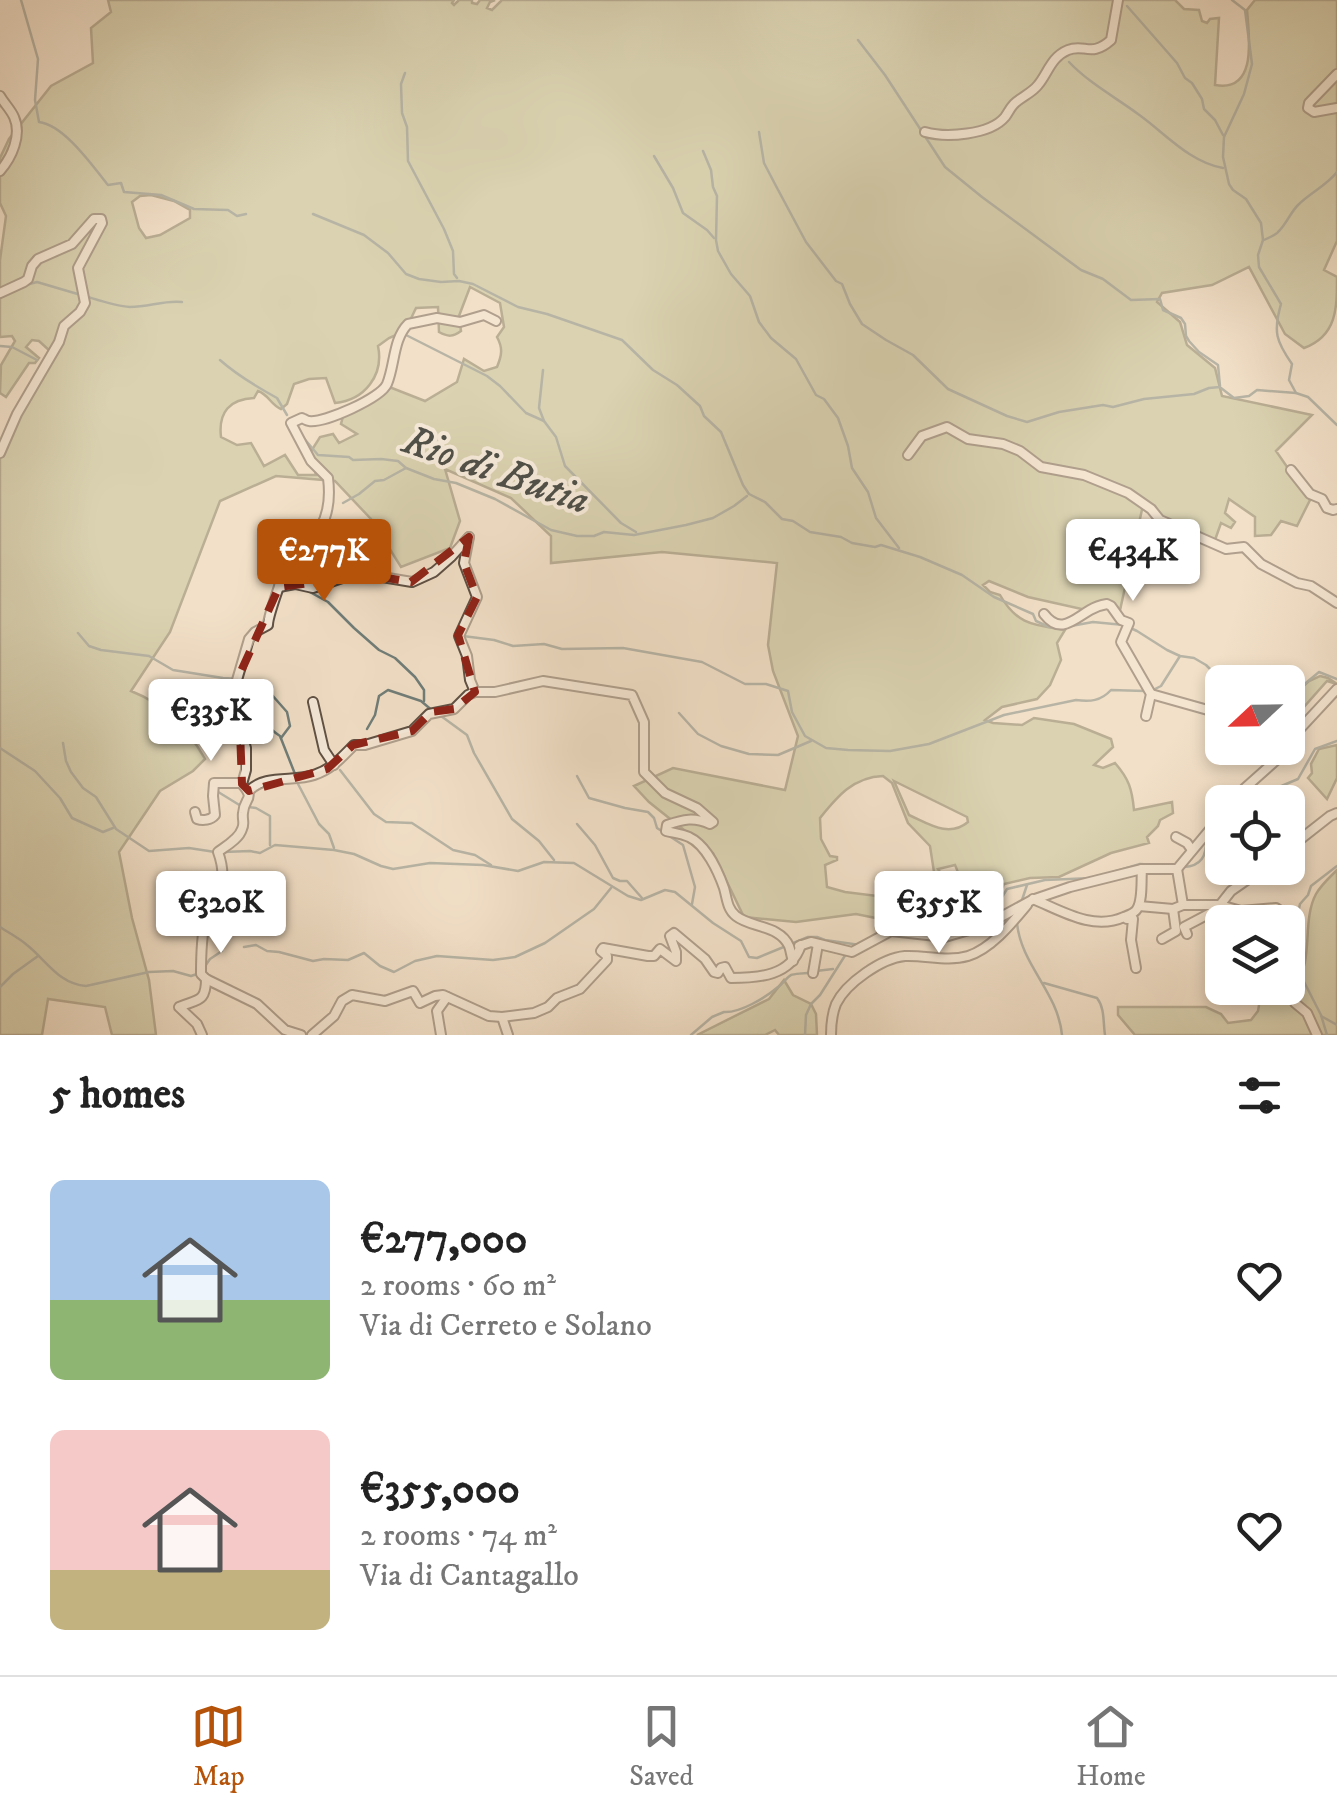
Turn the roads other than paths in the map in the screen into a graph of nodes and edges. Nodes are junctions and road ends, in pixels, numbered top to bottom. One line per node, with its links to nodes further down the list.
1 (1118, 0): 5 (street)
2 (1337, 74): 4 (street)
3 (0, 96): 6 (street)
4 (1337, 108)
5 (925, 132)
6 (0, 171)
7 (0, 293): 9 (street)
8 (496, 322): 13 (street)
9 (0, 453)
10 (908, 454): 14 (street)
11 (1291, 470): 12 (street)
12 (1337, 509)
13 (280, 587): 18 (street); 26 (street)
14 (1337, 603)
15 (1044, 614): 17 (street)
16 (1337, 689): 22 (street)
17 (1150, 690): 20 (street); 21 (street)
18 (475, 692): 23 (street); 48 (street)
19 (313, 702): 23 (street)
20 (1205, 708)
21 (1146, 716)
22 (1305, 719)
23 (334, 765): 26 (street)
24 (1271, 765): 25 (street)
25 (1248, 785)
26 (246, 787): 27 (street); 52 (street)
27 (195, 812)
28 (1337, 813): 30 (street)
29 (1205, 835): 32 (street)
30 (1305, 835)
31 (1176, 838): 32 (street)
32 (1192, 850): 33 (street)
33 (1178, 868): 34 (street); 37 (street)
34 (1142, 869): 39 (street); 41 (street)
35 (1241, 885): 36 (street)
36 (1223, 905)
37 (1183, 906): 38 (street); 40 (street)
38 (1205, 906)
39 (1023, 908): 43 (street); 46 (street); 61 (street)
40 (1173, 909): 41 (street); 44 (street)
41 (1137, 910): 43 (street)
42 (1205, 914): 44 (street)
43 (1122, 920): 50 (street)
44 (1182, 926): 45 (street)
45 (1162, 939)
46 (818, 944): 47 (street); 51 (street)
47 (801, 945): 48 (street); 49 (street)
48 (789, 947): 49 (street)
49 (793, 960): 55 (street)
50 (1136, 968)
51 (813, 969)
52 (206, 979): 56 (street); 57 (street)
53 (447, 996): 55 (street); 58 (street); 59 (street)
54 (1297, 1005): 62 (street)
55 (502, 1017): 60 (street)
56 (202, 1035)
57 (301, 1035)
58 (312, 1035)
59 (440, 1035)
60 (508, 1035)
61 (831, 1035)
62 (1317, 1035)

